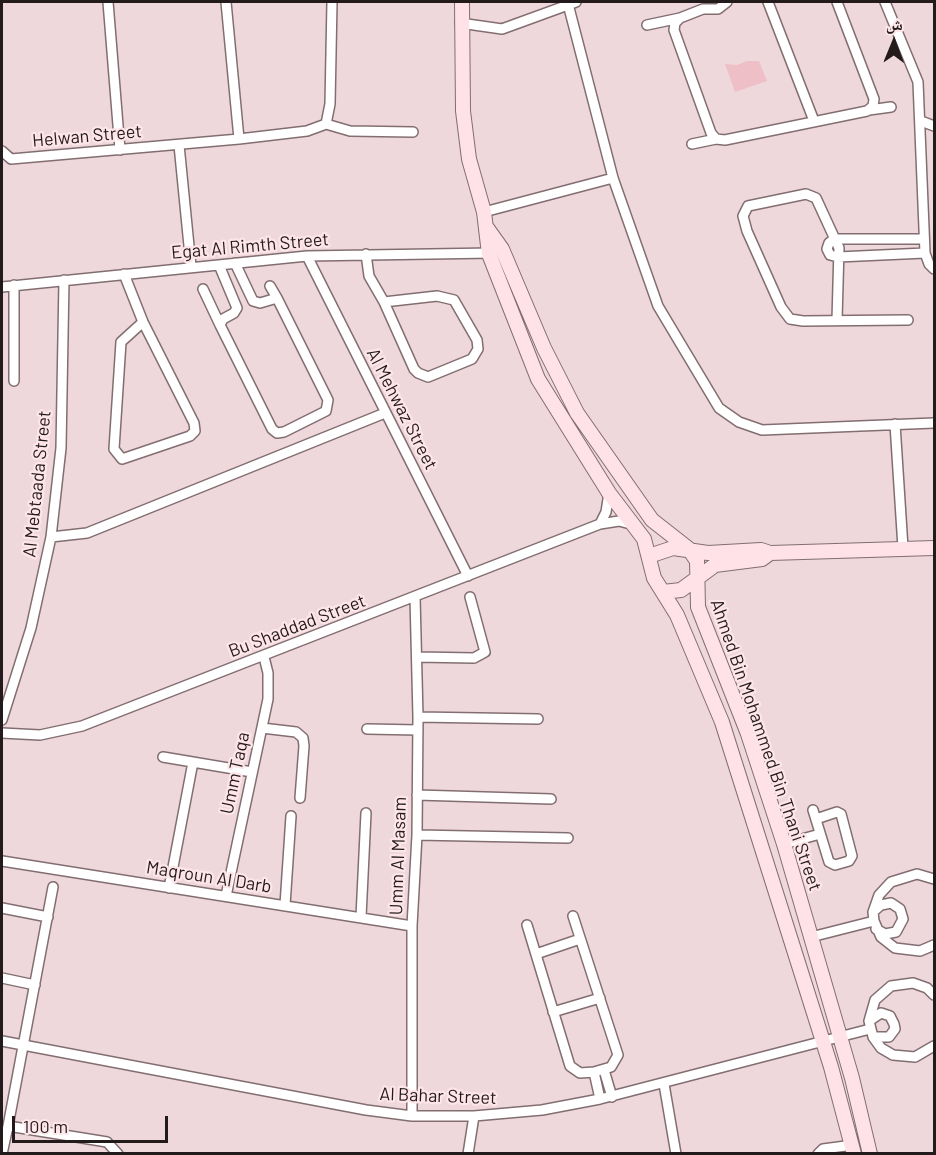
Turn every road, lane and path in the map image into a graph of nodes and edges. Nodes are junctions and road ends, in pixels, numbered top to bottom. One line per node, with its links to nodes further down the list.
1 (108, 2): 25 (street)
2 (226, 2): 21 (street)
3 (332, 2): 18 (street)
4 (462, 2): 12 (street, Ahmed Bin Mohammed Bin Thani Street)
5 (725, 2): 10 (street)
6 (768, 2): 16 (street)
7 (837, 2): 15 (street)
8 (885, 2): 17 (street)
9 (572, 3): 12 (street); 27 (street)
10 (705, 5): 11 (street)
11 (680, 18): 13 (street); 22 (street)
12 (460, 23): 28 (street, Ahmed Bin Mohammed Bin Thani Street)
13 (647, 25)
14 (891, 107): 15 (street)
15 (867, 111): 16 (street)
16 (814, 121): 22 (street)
17 (921, 121): 19 (street); 30 (street)
18 (326, 124): 20 (street); 21 (street, Helwan Street)
19 (934, 126)
20 (413, 132)
21 (239, 139): 24 (street, Helwan Street)
22 (716, 139): 23 (street)
23 (692, 144)
24 (179, 145): 25 (street, Helwan Street); 38 (street)
25 (120, 150): 26 (street, Helwan Street)
26 (2, 151)
27 (613, 178): 28 (street); 55 (street)
28 (485, 219): 31 (street, Ahmed Bin Mohammed Bin Thani Street)
29 (834, 239): 30 (street); 35 (street); 48 (street)
30 (924, 239): 32 (street)
31 (495, 252): 33 (street, Egat Al Rimth Street); 56 (street, Ahmed Bin Mohammed Bin Thani Street); 61 (street, Ahmed Bin Mohammed Bin Thani Street)
32 (925, 253): 35 (street); 39 (street)
33 (366, 254): 34 (street, Egat Al Rimth Street); 47 (street)
34 (307, 256): 36 (street, Egat Al Rimth Street); 53 (street, Al Mehwaz Street)
35 (838, 257): 48 (street)
36 (235, 263): 37 (street, Egat Al Rimth Street); 46 (street)
37 (219, 265): 38 (street, Egat Al Rimth Street); 51 (street)
38 (191, 266): 40 (street, Egat Al Rimth Street)
39 (934, 269)
40 (124, 274): 41 (street, Egat Al Rimth Street); 50 (street)
41 (64, 280): 42 (street, Egat Al Rimth Street); 59 (street, Al Mebtaada Street)
42 (14, 285): 44 (street, Egat Al Rimth Street); 52 (street)
43 (270, 286): 46 (street)
44 (2, 287)
45 (203, 290): 51 (street)
46 (277, 298): 51 (street)
47 (384, 302): 47 (street)
48 (837, 320): 49 (street)
49 (908, 320)
50 (143, 322): 50 (street)
51 (220, 325)
52 (14, 381)
53 (385, 413): 59 (street); 66 (street, Al Mehwaz Street)
54 (934, 423): 55 (street)
55 (895, 424): 62 (street)
56 (609, 494): 57 (street); 58 (street, Ahmed Bin Mohammed Bin Thani Street)
57 (600, 524): 58 (street, Bu Shaddad Street); 66 (street, Bu Shaddad Street)
58 (634, 525): 64 (street, Ahmed Bin Mohammed Bin Thani Street)
59 (51, 537): 74 (street, Al Mebtaada Street)
60 (934, 548): 62 (street)
61 (689, 549): 63 (street); 64 (street); 65 (street, Ahmed Bin Mohammed Bin Thani Street)
62 (903, 549): 63 (street)
63 (770, 553): 65 (street)
64 (649, 556): 67 (street, Ahmed Bin Mohammed Bin Thani Street)
65 (699, 574): 67 (street); 90 (street, Ahmed Bin Mohammed Bin Thani Street)
66 (468, 576): 68 (street, Bu Shaddad Street)
67 (663, 592): 116 (street, Ahmed Bin Mohammed Bin Thani Street)
68 (414, 597): 70 (street, Bu Shaddad Street); 71 (street, Umm Al Masam)
69 (470, 597): 71 (street)
70 (264, 657): 75 (street, Umm Taqa); 78 (street, Bu Shaddad Street)
71 (417, 657): 72 (street, Umm Al Masam)
72 (418, 717): 73 (street); 77 (street, Umm Al Masam)
73 (538, 718)
74 (2, 720)
75 (262, 728): 81 (street, Umm Taqa); 83 (street)
76 (367, 729): 77 (street)
77 (418, 730): 82 (street, Umm Al Masam)
78 (2, 733)
79 (163, 757): 80 (street)
80 (193, 762): 81 (street); 94 (street)
81 (252, 772): 95 (street, Umm Taqa)
82 (417, 795): 84 (street); 88 (street, Umm Al Masam)
83 (300, 798)
84 (551, 799)
85 (366, 813): 100 (street)
86 (291, 816): 96 (street)
87 (820, 834): 87 (street); 90 (street)
88 (417, 835): 89 (street); 103 (street, Umm Al Masam)
89 (568, 838)
90 (784, 844): 104 (street, Ahmed Bin Mohammed Bin Thani Street)
91 (2, 861): 94 (street, Maqroun Al Darb)
92 (934, 879): 101 (street)
93 (53, 887): 99 (street)
94 (169, 888): 95 (street, Maqroun Al Darb)
95 (226, 896): 96 (street, Maqroun Al Darb)
96 (285, 905): 100 (street, Maqroun Al Darb)
97 (2, 908): 99 (street)
98 (573, 916): 105 (street)
99 (48, 917): 109 (street)
100 (361, 917): 103 (street, Maqroun Al Darb)
101 (874, 921): 104 (street); 106 (street)
102 (527, 925): 107 (street)
103 (412, 926): 123 (street, Umm Al Masam)
104 (811, 937): 114 (street, Ahmed Bin Mohammed Bin Thani Street)
105 (580, 939): 107 (street); 111 (street)
106 (934, 945)
107 (536, 954): 112 (street)
108 (2, 978): 109 (street)
109 (35, 984): 117 (street)
110 (934, 995): 113 (street)
111 (600, 998): 112 (street); 119 (street)
112 (553, 1012): 119 (street)
113 (871, 1029): 114 (street, Al Bahar Street); 118 (street)
114 (840, 1037): 116 (street, Al Bahar Street); 132 (street, Ahmed Bin Mohammed Bin Thani Street)
115 (2, 1041): 117 (street, Al Bahar Street)
116 (824, 1042): 120 (street, Al Bahar Street); 126 (street, Ahmed Bin Mohammed Bin Thani Street)
117 (24, 1045): 123 (street, Al Bahar Street); 125 (street)
118 (934, 1046)
119 (599, 1071): 121 (street); 122 (street)
120 (664, 1084): 121 (street, Al Bahar Street); 130 (street)
121 (612, 1097): 122 (street, Al Bahar Street)
122 (600, 1099): 124 (street, Al Bahar Street)
123 (412, 1116): 124 (street, Al Bahar Street)
124 (474, 1116): 129 (street)
125 (8, 1126): 127 (street); 128 (street)
126 (853, 1149): 131 (street)
127 (2, 1154)
128 (118, 1154)
129 (468, 1154)
130 (676, 1154)
131 (818, 1154)
132 (870, 1154)

